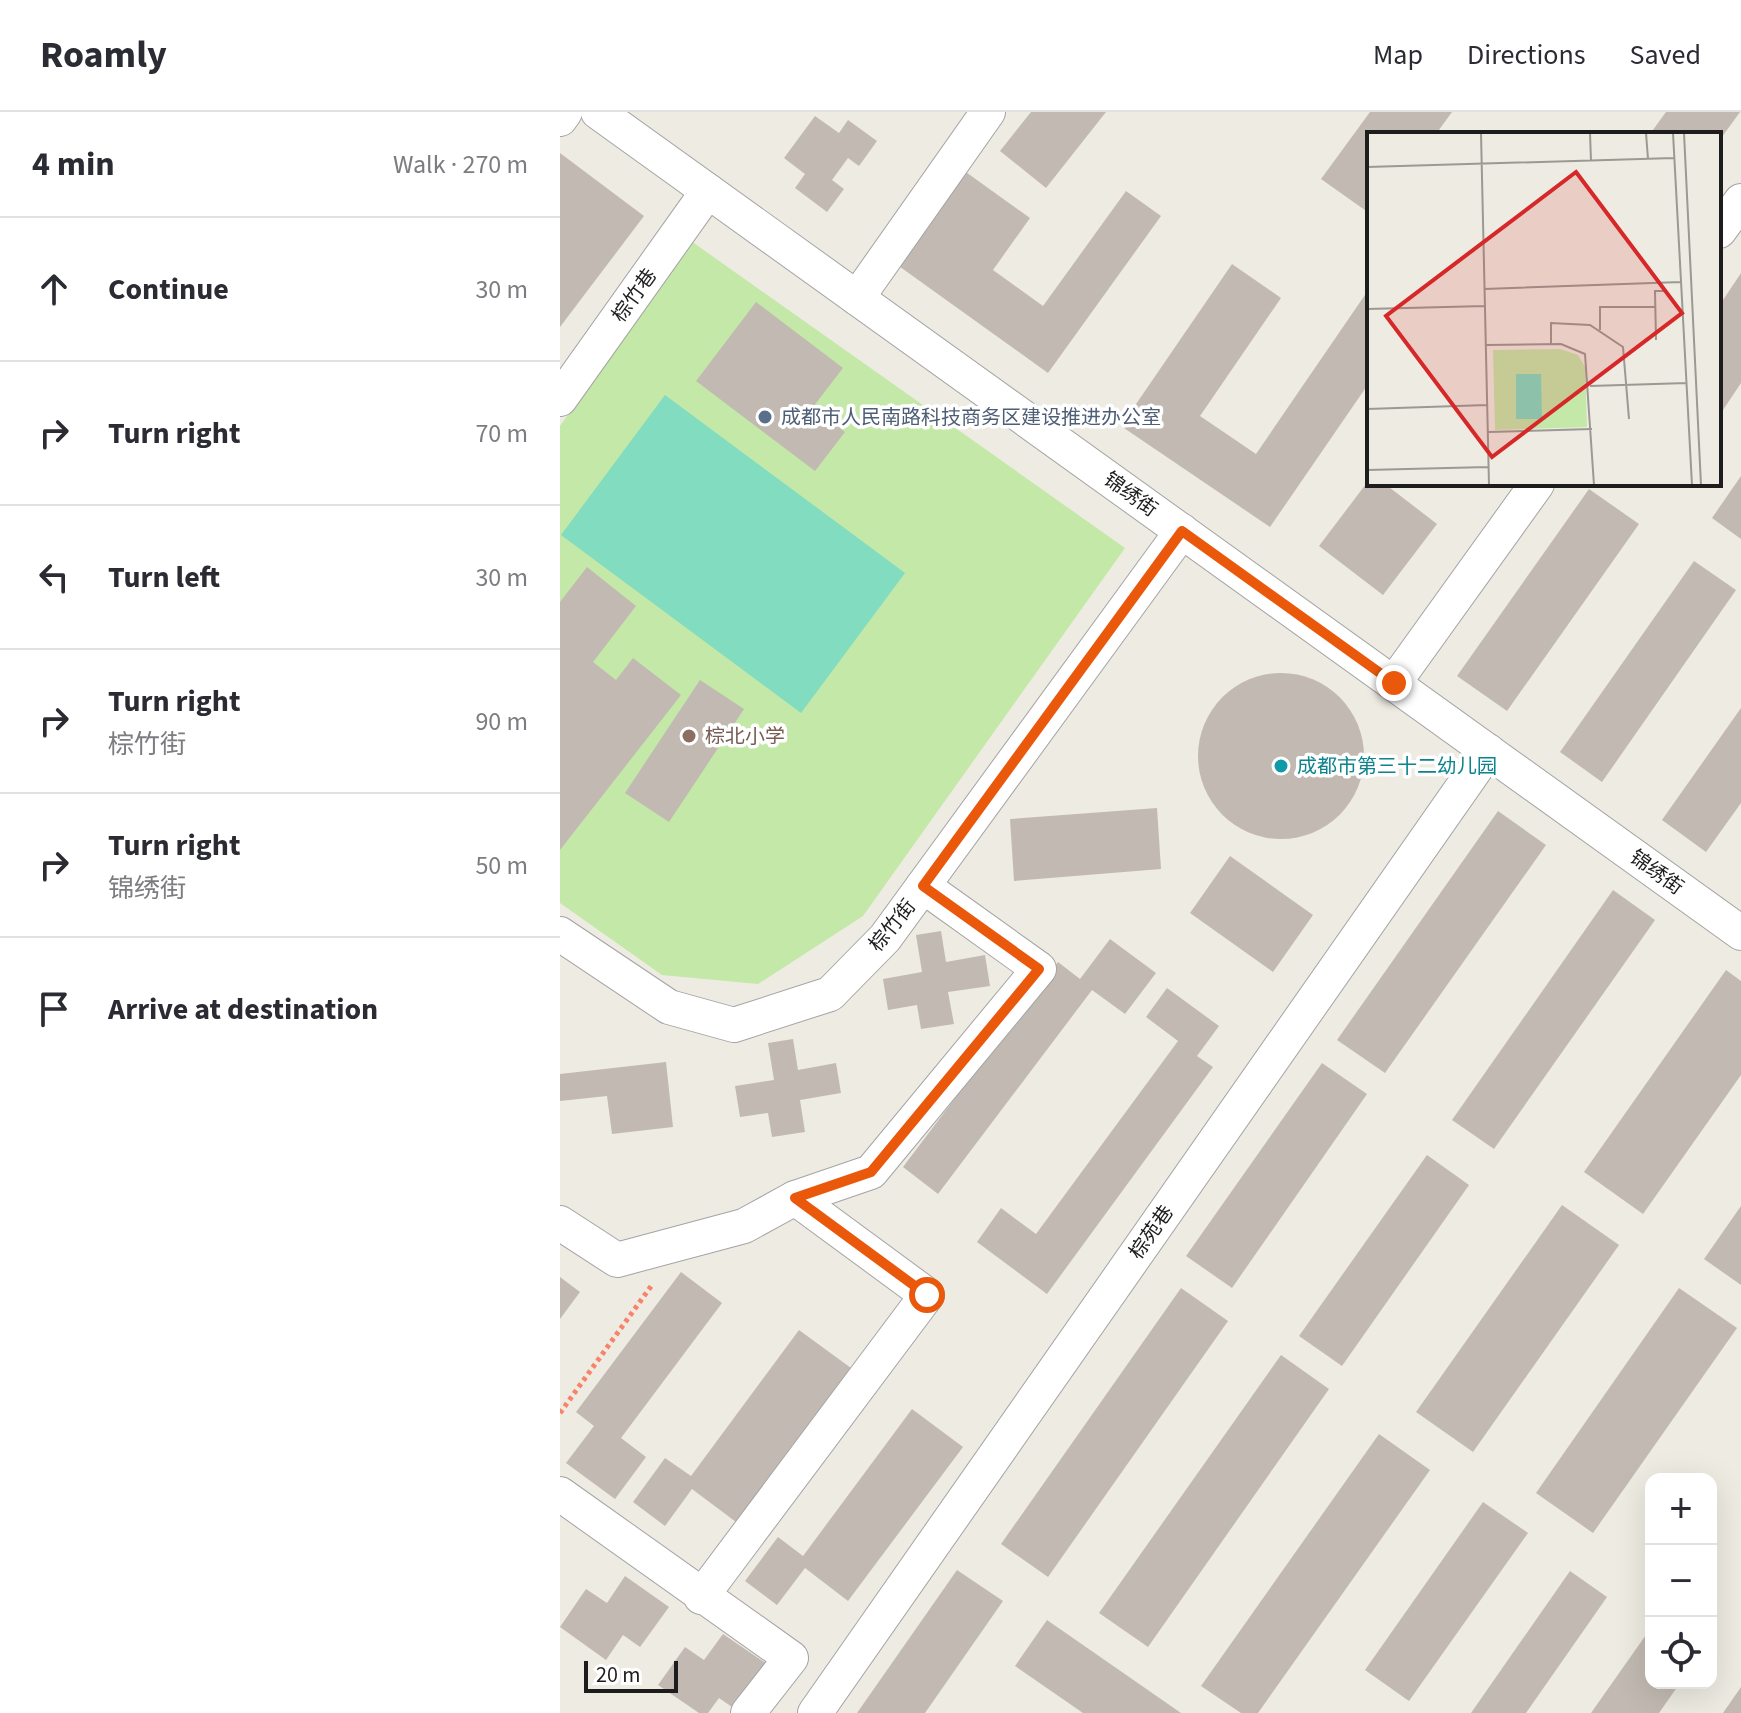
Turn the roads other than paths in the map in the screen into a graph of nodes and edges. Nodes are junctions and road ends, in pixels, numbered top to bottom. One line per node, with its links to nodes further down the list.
1 (565, 112): 4 (street)
2 (598, 112): 5 (street, 锦绣街)
3 (988, 112): 8 (street)
4 (560, 119)
5 (708, 191): 8 (street, 锦绣街); 9 (street, 棕竹巷)
6 (1741, 201): 7 (street)
7 (1721, 228)
8 (857, 298): 11 (street, 锦绣街)
9 (560, 399)
10 (1536, 486): 12 (street)
11 (1182, 531): 12 (street, 锦绣街); 14 (street, 棕竹街)
12 (1394, 683): 13 (street, 锦绣街)
13 (1488, 751): 15 (street, 锦绣街); 22 (street, 棕苑巷)
14 (923, 886): 16 (street, 棕竹街); 17 (street)
15 (1741, 933)
16 (560, 934)
17 (795, 1198): 18 (street); 20 (street)
18 (560, 1223)
19 (560, 1494): 20 (street)
20 (701, 1597): 21 (street)
21 (748, 1713)
22 (815, 1713)

